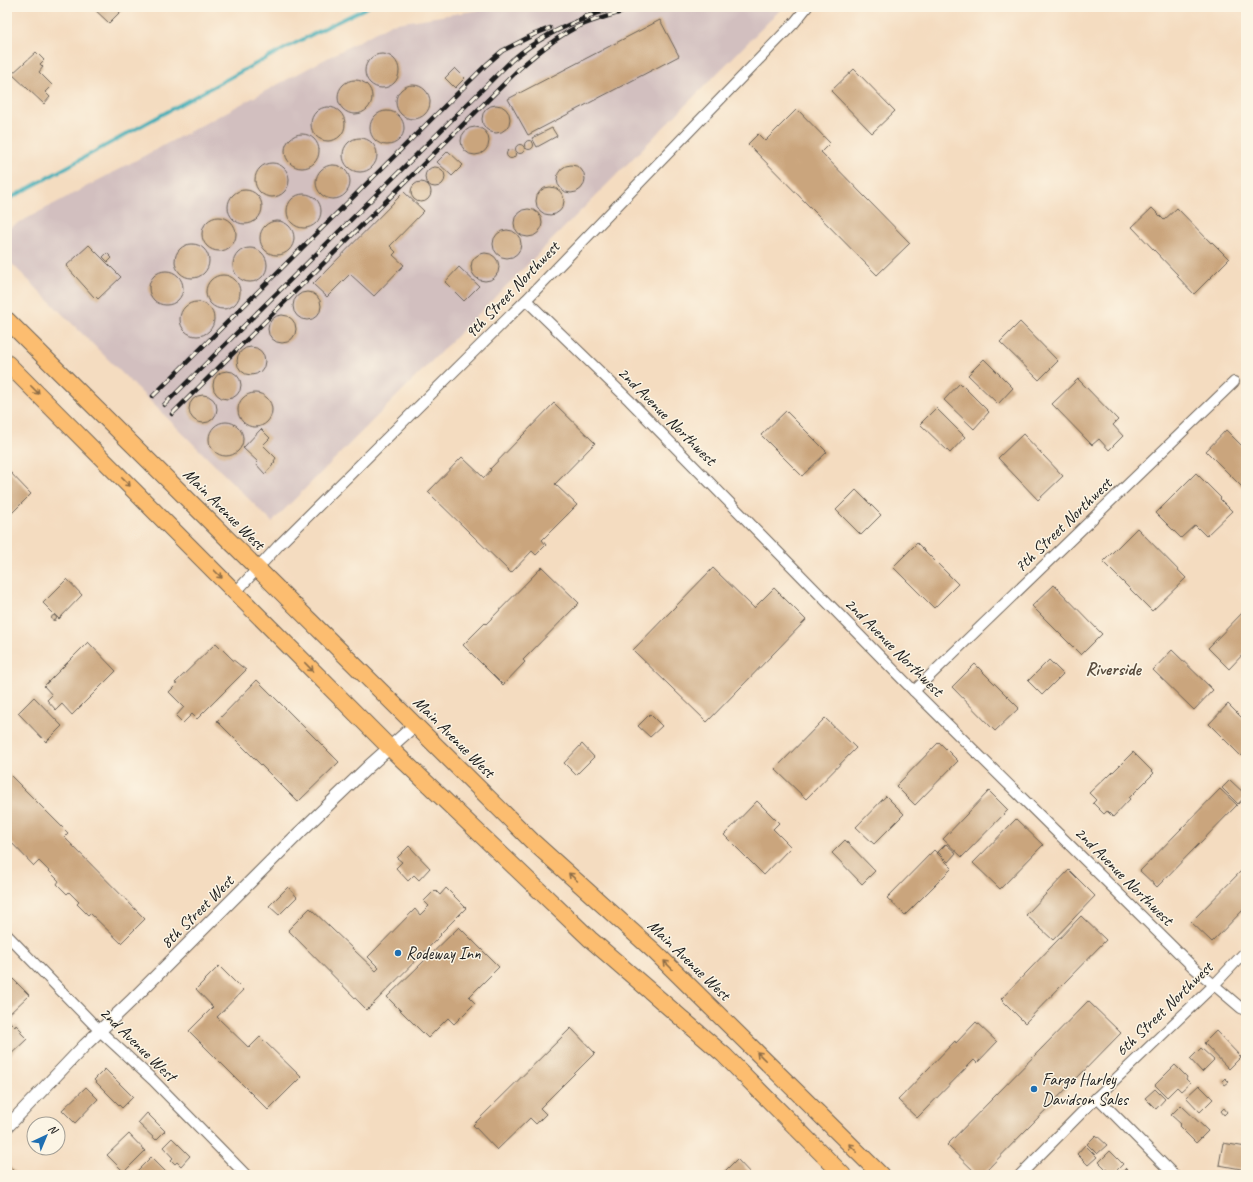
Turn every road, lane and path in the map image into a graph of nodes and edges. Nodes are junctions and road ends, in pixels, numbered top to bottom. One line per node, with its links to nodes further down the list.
1 (807, 7): 2 (street, 9th Street Northwest)
2 (526, 300): 6 (street, 9th Street Northwest); 8 (street, 2nd Avenue Northwest)
3 (7, 320): 6 (main road, Main Avenue West)
4 (7, 362): 7 (main road, one-way to 7)
5 (1234, 382): 8 (street, 7th Street Northwest)
6 (257, 568): 7 (street, 9th Street Northwest); 9 (main road, Main Avenue West)
7 (236, 592): 10 (main road, one-way to 10)
8 (914, 690): 13 (street, 2nd Avenue Northwest)
9 (415, 725): 10 (street, 8th Street West); 20 (main road, Main Avenue West, one-way to 9)
10 (389, 747): 15 (street, 8th Street West); 19 (main road)
11 (7, 935): 15 (street, 2nd Avenue West)
12 (1246, 951): 13 (street, 6th Street Northwest)
13 (1214, 985): 14 (street, 2nd Avenue Northwest); 16 (street, 6th Street Northwest)
14 (1246, 1010)
15 (100, 1030): 17 (street, 8th Street West); 18 (street, 2nd Avenue West)
16 (1097, 1097): 21 (street, 6th Street Northwest); 22 (street)
17 (7, 1127)
18 (246, 1175)
19 (843, 1175)
20 (881, 1175)
21 (1020, 1175)
22 (1174, 1175)

